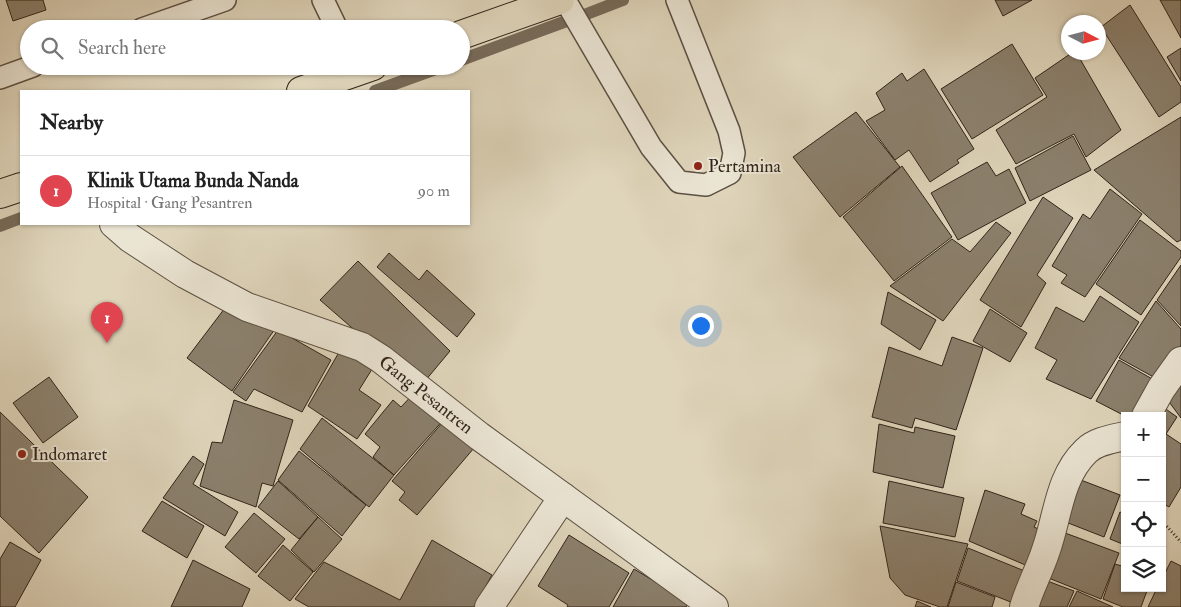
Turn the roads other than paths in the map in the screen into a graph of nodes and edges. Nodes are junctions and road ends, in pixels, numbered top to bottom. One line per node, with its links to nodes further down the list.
1 (225, 0): 6 (lane)
2 (323, 0): 7 (lane)
3 (560, 0): 8 (highway)
4 (565, 0): 5 (lane)
5 (677, 0)
6 (168, 20)
7 (333, 20)
8 (470, 32)
9 (20, 71): 11 (lane)
10 (343, 75): 12 (highway)
11 (0, 78)
12 (304, 90)
13 (20, 188): 14 (highway)
14 (0, 194)
15 (115, 225): 19 (street, Gang Pesantren)
16 (1181, 361): 17 (street)
17 (1148, 412)
18 (1121, 437): 22 (street)
19 (563, 497): 20 (street); 21 (street, Gang Pesantren)
20 (489, 607)
21 (714, 607)
22 (1024, 607)

